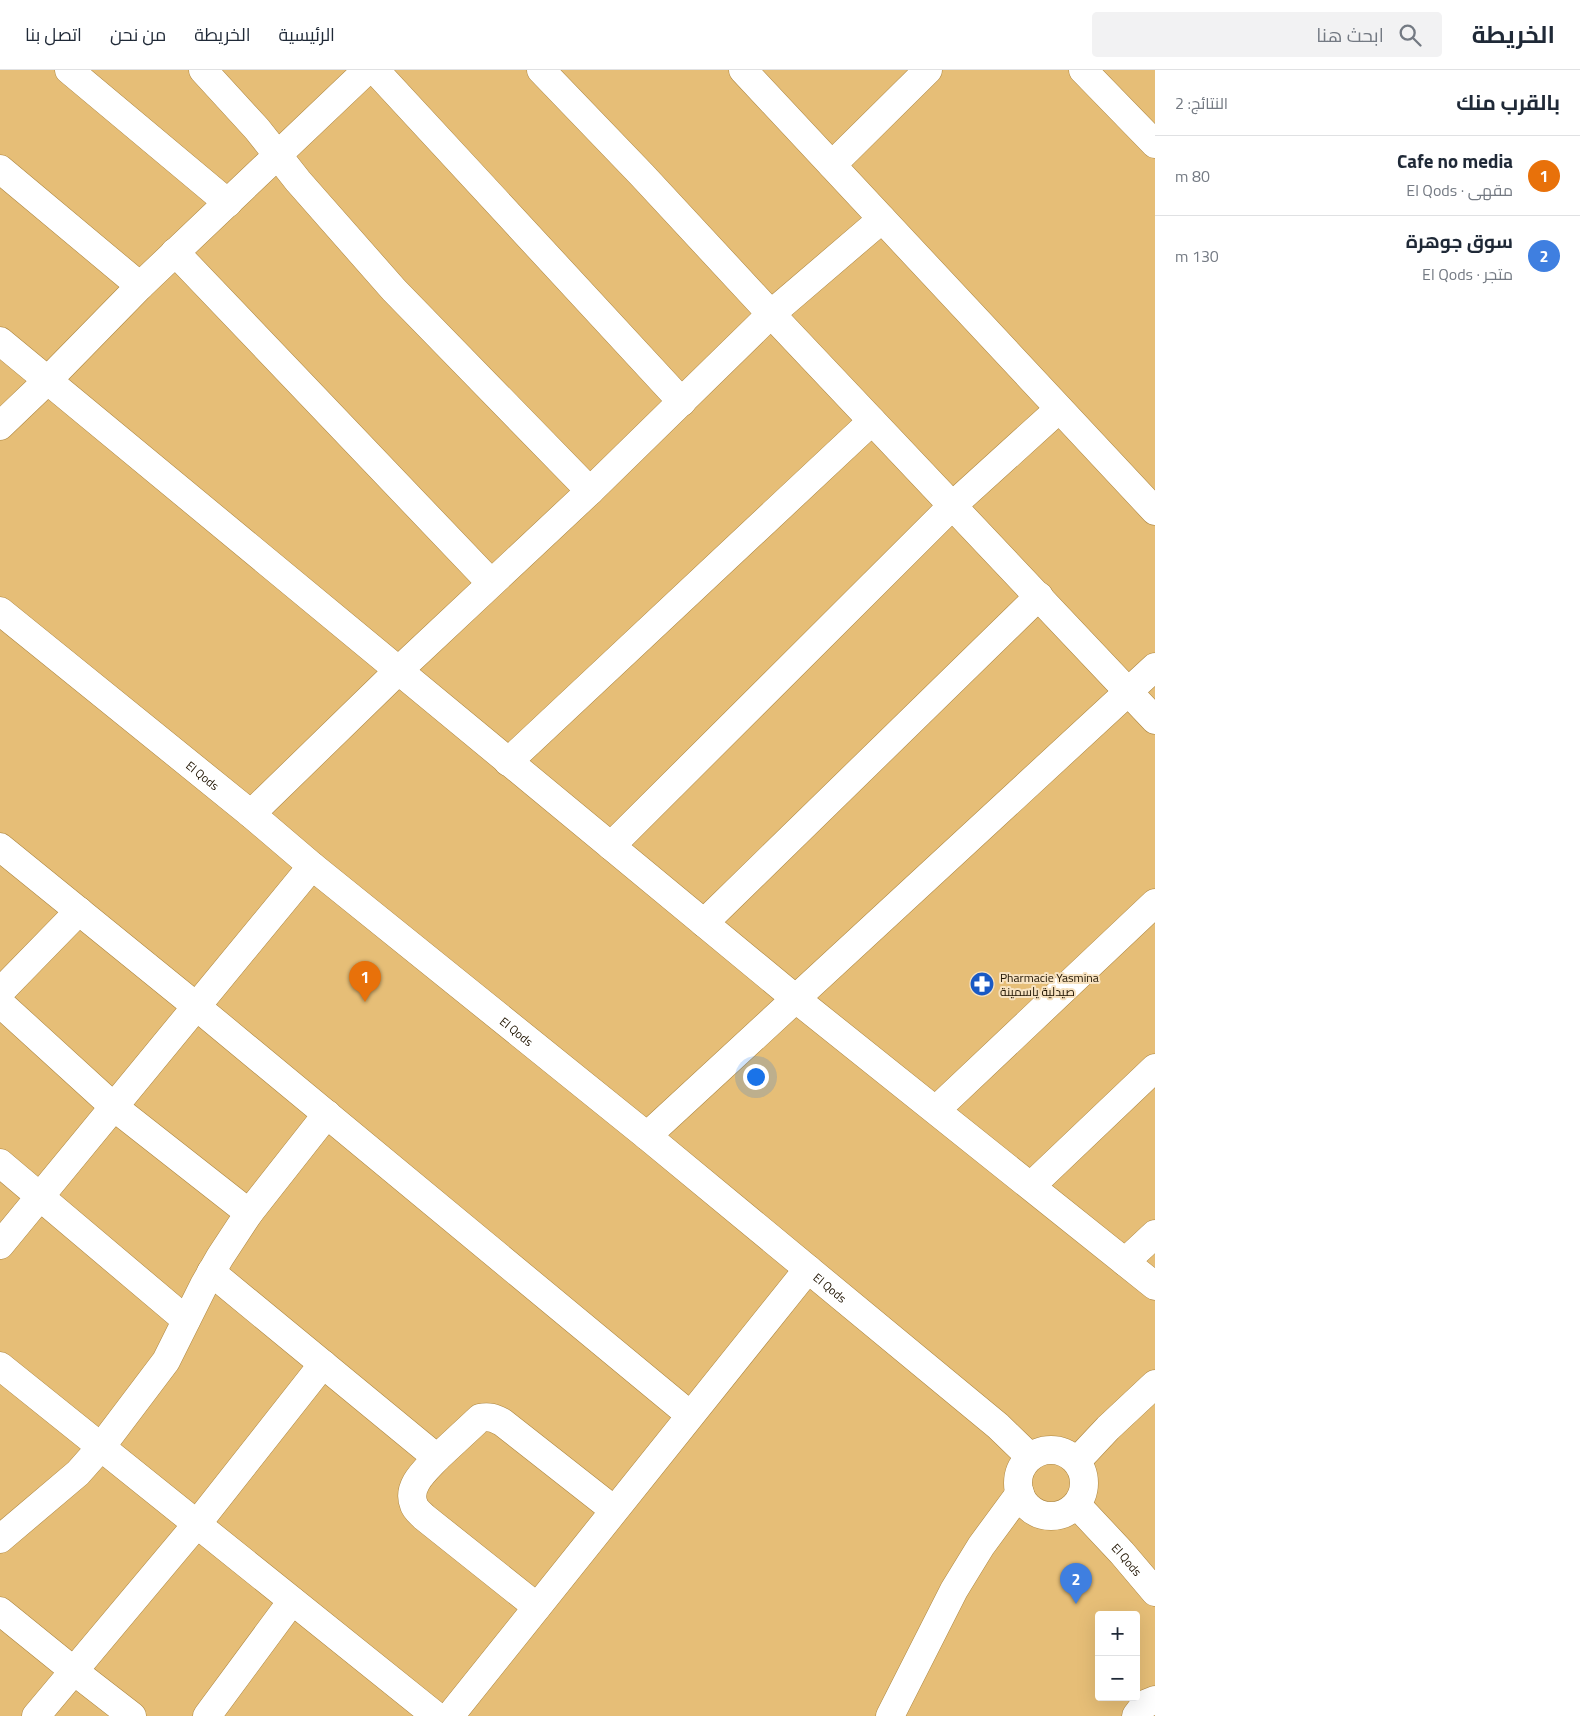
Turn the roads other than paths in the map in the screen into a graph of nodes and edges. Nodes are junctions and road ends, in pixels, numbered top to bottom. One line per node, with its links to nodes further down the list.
1 (69, 70): 13 (street)
2 (203, 70): 10 (street)
3 (367, 70): 10 (street)
4 (375, 70): 20 (street)
5 (541, 70): 17 (street)
6 (743, 70): 11 (street)
7 (928, 70): 11 (street)
8 (1083, 70): 9 (street)
9 (1155, 144)
10 (279, 154): 13 (street); 24 (street)
11 (832, 165): 14 (street)
12 (0, 169): 16 (street)
13 (228, 203): 15 (street)
14 (882, 219): 17 (street); 21 (street)
15 (175, 252): 16 (street); 27 (street)
16 (140, 286): 19 (street)
17 (771, 314): 20 (street); 22 (street)
18 (0, 340): 19 (street)
19 (48, 380): 23 (street); 31 (street)
20 (682, 402): 24 (street)
21 (1059, 408): 25 (street); 26 (street)
22 (872, 421): 25 (street); 34 (street)
23 (0, 426)
24 (590, 491): 27 (street)
25 (952, 506): 28 (street); 36 (street)
26 (1155, 511)
27 (491, 583): 31 (street)
28 (1039, 596): 32 (street); 41 (street)
29 (0, 611): 35 (street, El Qods)
30 (1155, 667): 32 (street)
31 (398, 671): 34 (street); 35 (street)
32 (1129, 693): 33 (street); 43 (street)
33 (1155, 720)
34 (508, 762): 36 (street)
35 (251, 814): 38 (street, El Qods)
36 (610, 846): 41 (street)
37 (0, 847): 40 (street)
38 (312, 866): 45 (street); 50 (street, El Qods)
39 (1155, 902): 48 (street)
40 (79, 911): 42 (street); 45 (street)
41 (704, 923): 43 (street)
42 (0, 992)
43 (796, 999): 48 (street); 50 (street)
44 (0, 1003): 47 (street)
45 (197, 1007): 47 (street); 49 (street)
46 (1155, 1068): 52 (street)
47 (114, 1107): 53 (street); 54 (street)
48 (936, 1110): 52 (street)
49 (327, 1114): 54 (street); 65 (street)
50 (647, 1136): 58 (street, El Qods)
51 (0, 1163): 53 (street)
52 (1031, 1186): 57 (street)
53 (40, 1196): 56 (street); 61 (street)
54 (249, 1213): 59 (street)
55 (1155, 1234): 57 (street)
56 (0, 1245)
57 (1125, 1262): 60 (street)
58 (808, 1270): 65 (street); 67 (street, El Qods)
59 (211, 1272): 61 (street); 62 (street)
60 (1155, 1286)
61 (186, 1320): 66 (street)
62 (324, 1364): 68 (street); 73 (street)
63 (0, 1366): 66 (street)
64 (1155, 1384): 69 (street)
65 (690, 1415): 72 (street)
66 (101, 1447): 73 (street); 74 (street)
67 (1030, 1457): 69 (street); 70 (street)
68 (437, 1458): 72 (street); 77 (street)
69 (1077, 1461): 71 (street)
70 (1020, 1493): 71 (street); 86 (street)
71 (1076, 1505): 75 (street, El Qods)
72 (614, 1510): 77 (street)
73 (198, 1524): 76 (street); 79 (street)
74 (0, 1539)
75 (1155, 1592)
76 (292, 1601): 83 (street); 84 (street)
77 (537, 1607): 85 (street)
78 (0, 1611): 79 (street)
79 (74, 1671): 81 (street); 82 (street)
80 (1155, 1700): 87 (street)
81 (36, 1716)
82 (132, 1716)
83 (208, 1716)
84 (436, 1716)
85 (450, 1716)
86 (890, 1716)
87 (1136, 1716)

